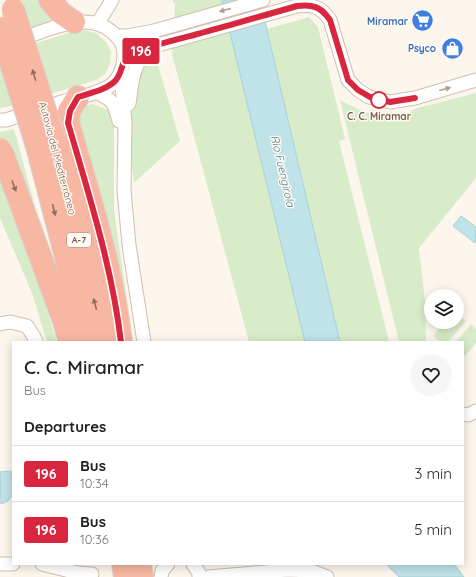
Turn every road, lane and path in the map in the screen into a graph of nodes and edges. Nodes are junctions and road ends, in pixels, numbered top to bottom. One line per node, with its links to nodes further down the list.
1 (50, 0): 5 (highway)
2 (112, 0): 6 (street)
3 (263, 0): 8 (street, one-way to 8)
4 (12, 5): 16 (highway, Autovía del Mediterráneo / A-7, one-way to 4, bridge)
5 (74, 22): 6 (street); 9 (street)
6 (98, 23): 8 (street)
7 (0, 28): 16 (highway, Autovía del Mediterráneo / A-7, bridge)
8 (117, 36): 11 (street)
9 (0, 47)
10 (153, 47): 11 (street); 12 (street, one-way to 12); 15 (street)
11 (122, 66): 13 (street); 15 (street)
12 (476, 80)
13 (87, 95): 14 (street); 17 (street); 24 (highway)
14 (0, 120)
15 (125, 126): 17 (street)
16 (46, 142): 22 (highway, Autovía del Mediterráneo / A-7, one-way to 22); 23 (highway, Autovía del Mediterráneo / A-7, one-way to 16)
17 (124, 143): 25 (street)
18 (0, 150): 21 (highway, one-way to 21)
19 (0, 324): 20 (street)
20 (36, 341)
21 (70, 341)
22 (87, 341)
23 (104, 341)
24 (121, 341)
25 (144, 341)
26 (476, 411): 27 (street)
27 (464, 414)
28 (0, 564): 29 (street)
29 (12, 564)
30 (46, 565): 34 (street)
31 (123, 565): 35 (highway)
32 (140, 565): 36 (highway)
33 (194, 565): 37 (street)
34 (92, 572)
35 (125, 577)
36 (142, 577)
37 (200, 577)
38 (209, 577): 39 (street)
39 (327, 577)

